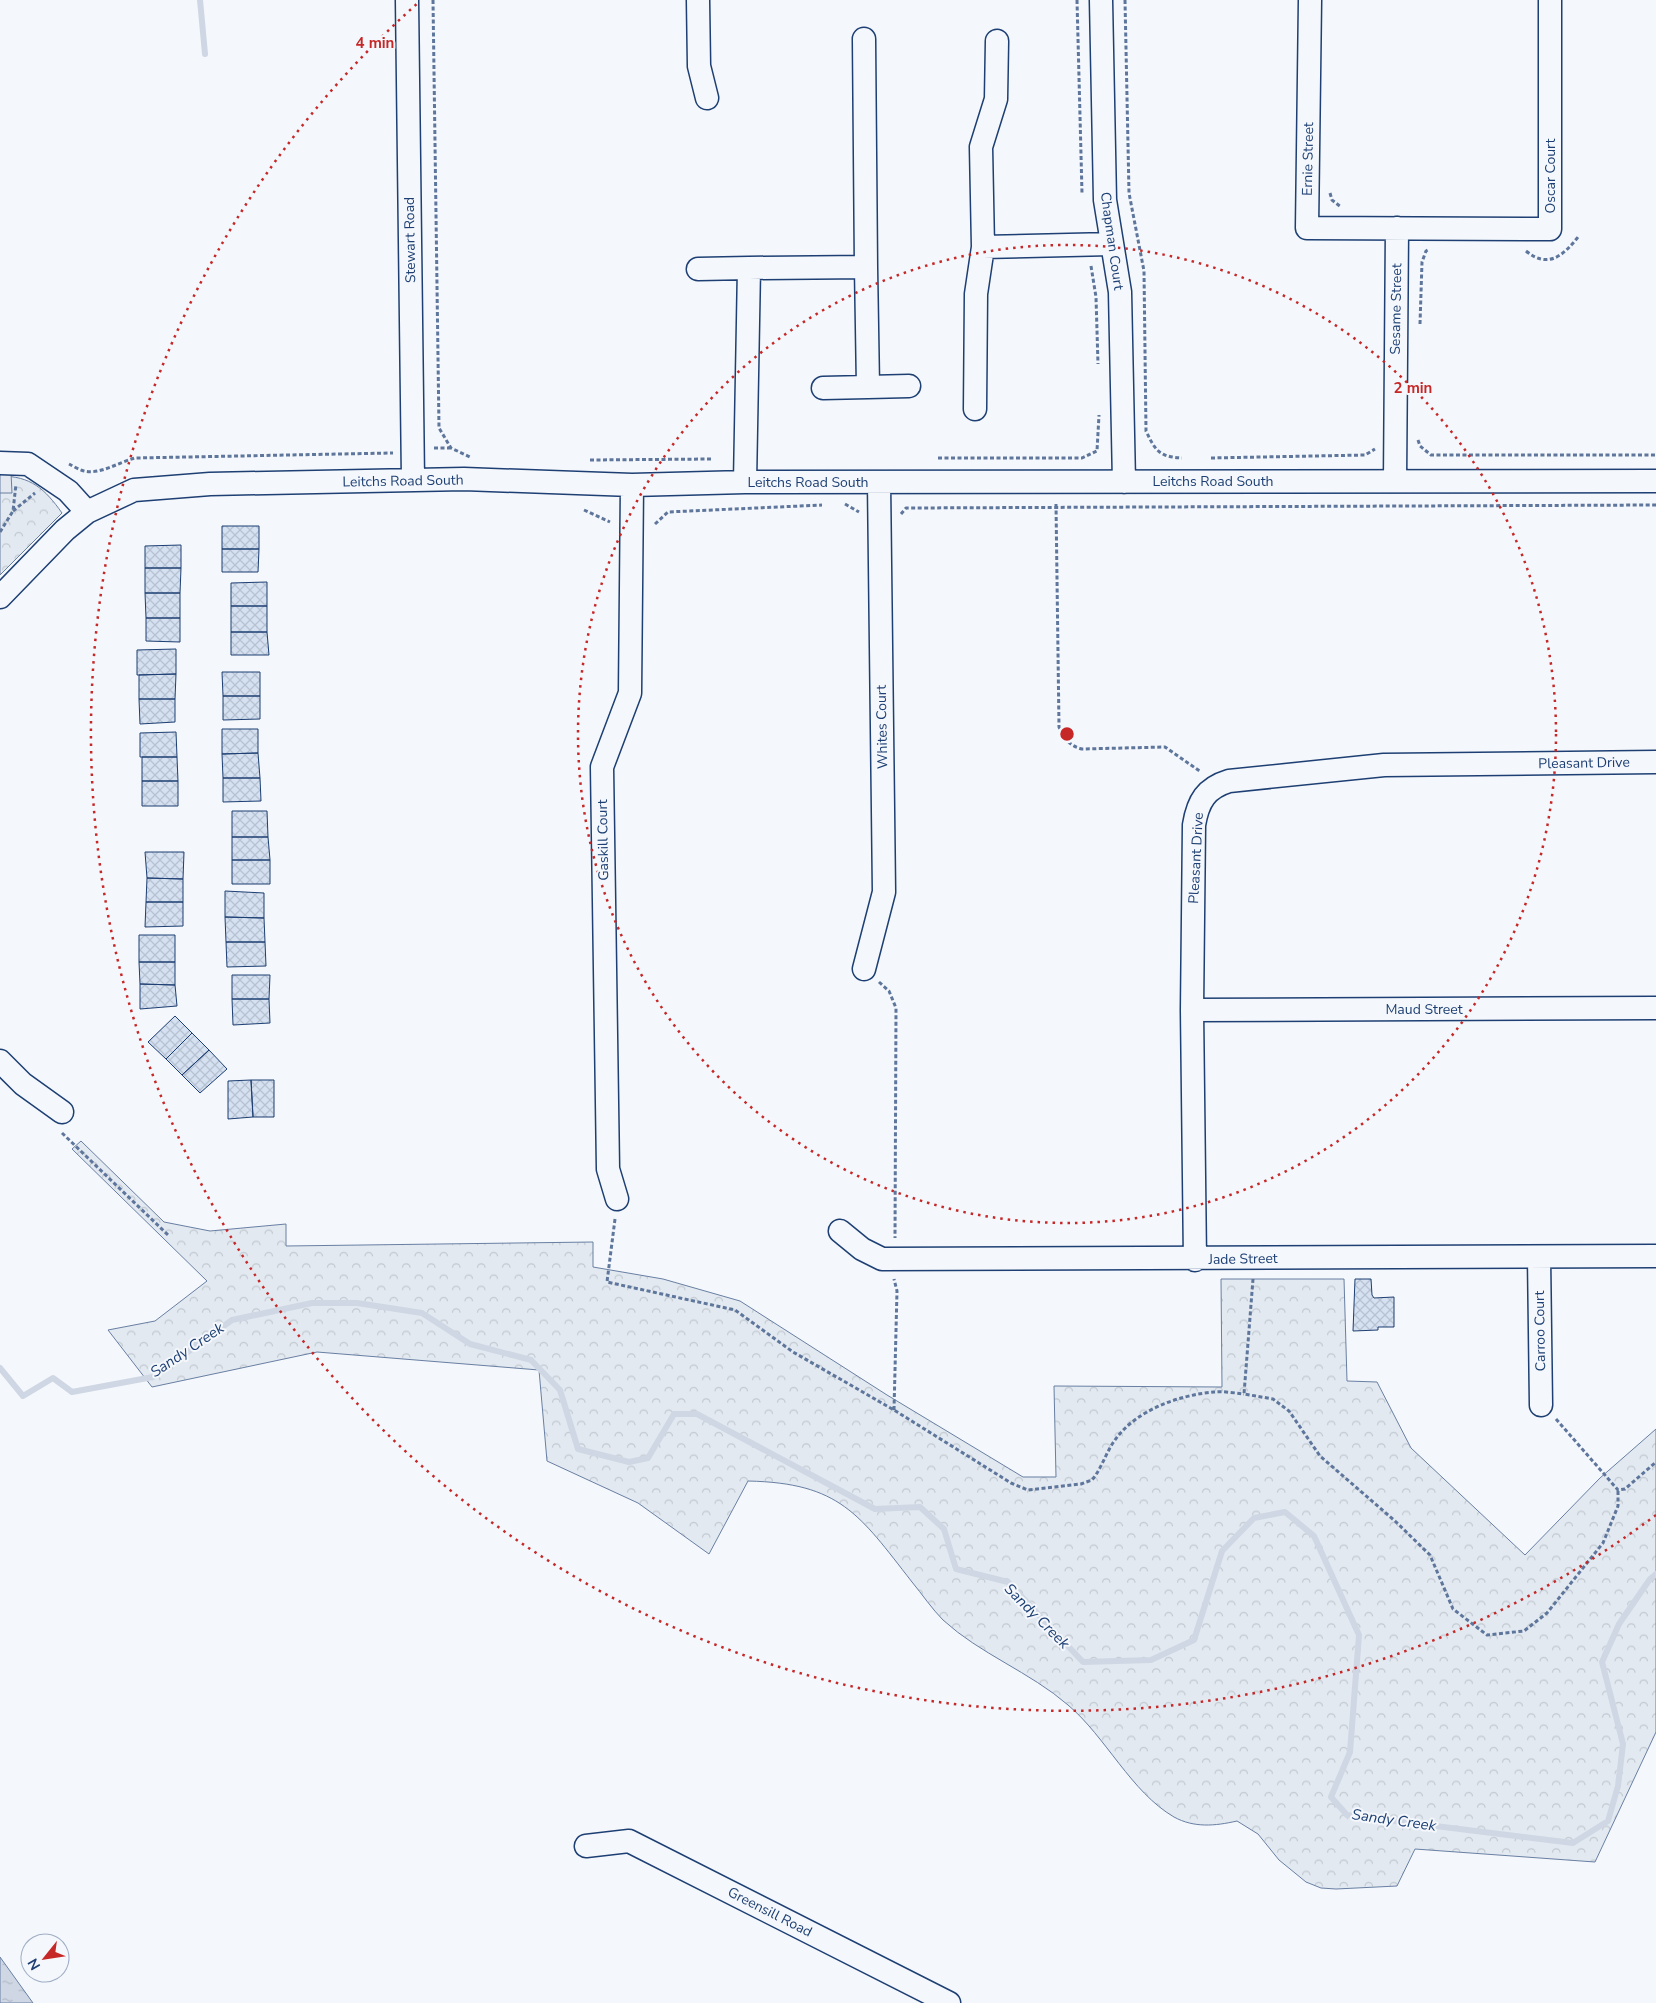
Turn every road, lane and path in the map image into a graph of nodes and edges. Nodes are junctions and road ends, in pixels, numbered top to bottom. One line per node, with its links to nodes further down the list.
1 (407, 0): 38 (street, Stewart Road)
2 (434, 0): 36 (path)
3 (698, 0): 10 (street)
4 (1101, 0): 15 (street, Chapman Court)
5 (1126, 0): 34 (path)
6 (1310, 0): 13 (street, Ernie Street)
7 (1550, 0): 13 (street, Oscar Court)
8 (864, 40): 21 (street)
9 (996, 41): 16 (street)
10 (707, 98)
11 (1329, 190): 12 (path)
12 (1347, 209)
13 (1397, 228): 40 (street, Sesame Street)
14 (1578, 237): 17 (path)
15 (1111, 244): 16 (street); 44 (street, Chapman Court)
16 (983, 247): 26 (street)
17 (1522, 248)
18 (1432, 250): 22 (path)
19 (698, 268): 20 (street)
20 (749, 268): 21 (street); 33 (street)
21 (866, 268): 24 (street)
22 (1420, 328)
23 (909, 386): 24 (street)
24 (868, 387): 25 (street)
25 (823, 388)
26 (975, 410)
27 (1418, 438): 30 (path)
28 (1378, 447): 32 (path)
29 (1097, 451): 31 (path)
30 (1656, 455)
31 (934, 458)
32 (1208, 458)
33 (746, 459): 35 (path); 42 (street)
34 (1189, 459)
35 (586, 460)
36 (477, 461)
37 (8, 463): 51 (street); 56 (path)
38 (413, 480): 45 (street, Leitchs Road South); 51 (street, Leitchs Road South)
39 (1056, 481): 43 (street, Leitchs Road South); 44 (street, Leitchs Road South); 49 (path)
40 (1395, 481): 41 (street, Leitchs Road South); 44 (street, Leitchs Road South)
41 (1656, 481)
42 (745, 482): 43 (street, Leitchs Road South); 45 (street, Leitchs Road South)
43 (879, 482): 60 (street, Whites Court)
44 (1124, 482)
45 (632, 485): 65 (street, Gaskill Court)
46 (827, 505): 55 (path)
47 (837, 505): 52 (path)
48 (1656, 505): 49 (path)
49 (1056, 506): 53 (path); 59 (path)
50 (584, 510): 54 (path)
51 (88, 512): 57 (street, Leitchs Road South)
52 (863, 514)
53 (897, 518)
54 (612, 523)
55 (655, 524)
56 (0, 531)
57 (0, 598)
58 (1656, 762): 59 (street, Pleasant Drive)
59 (1218, 784): 62 (street, Pleasant Drive)
60 (864, 969): 68 (path)
61 (1656, 1008): 62 (street, Maud Street)
62 (1192, 1010): 72 (street, Pleasant Drive)
63 (0, 1062): 64 (street)
64 (62, 1112): 67 (path)
65 (617, 1199): 76 (path)
66 (840, 1231): 72 (street, Jade Street)
67 (168, 1234)
68 (894, 1240)
69 (1656, 1256): 70 (street, Jade Street)
70 (1539, 1257): 71 (street, Jade Street); 75 (street, Carroo Court)
71 (1254, 1258): 72 (street, Jade Street); 74 (path)
72 (1195, 1260)
73 (893, 1274): 76 (path)
74 (1244, 1394): 76 (path); 78 (path)
75 (1541, 1405): 78 (path)
76 (894, 1410)
77 (1656, 1462): 78 (path)
78 (1618, 1490)
79 (586, 1846): 80 (street, Greensill Road)
80 (949, 2003)

